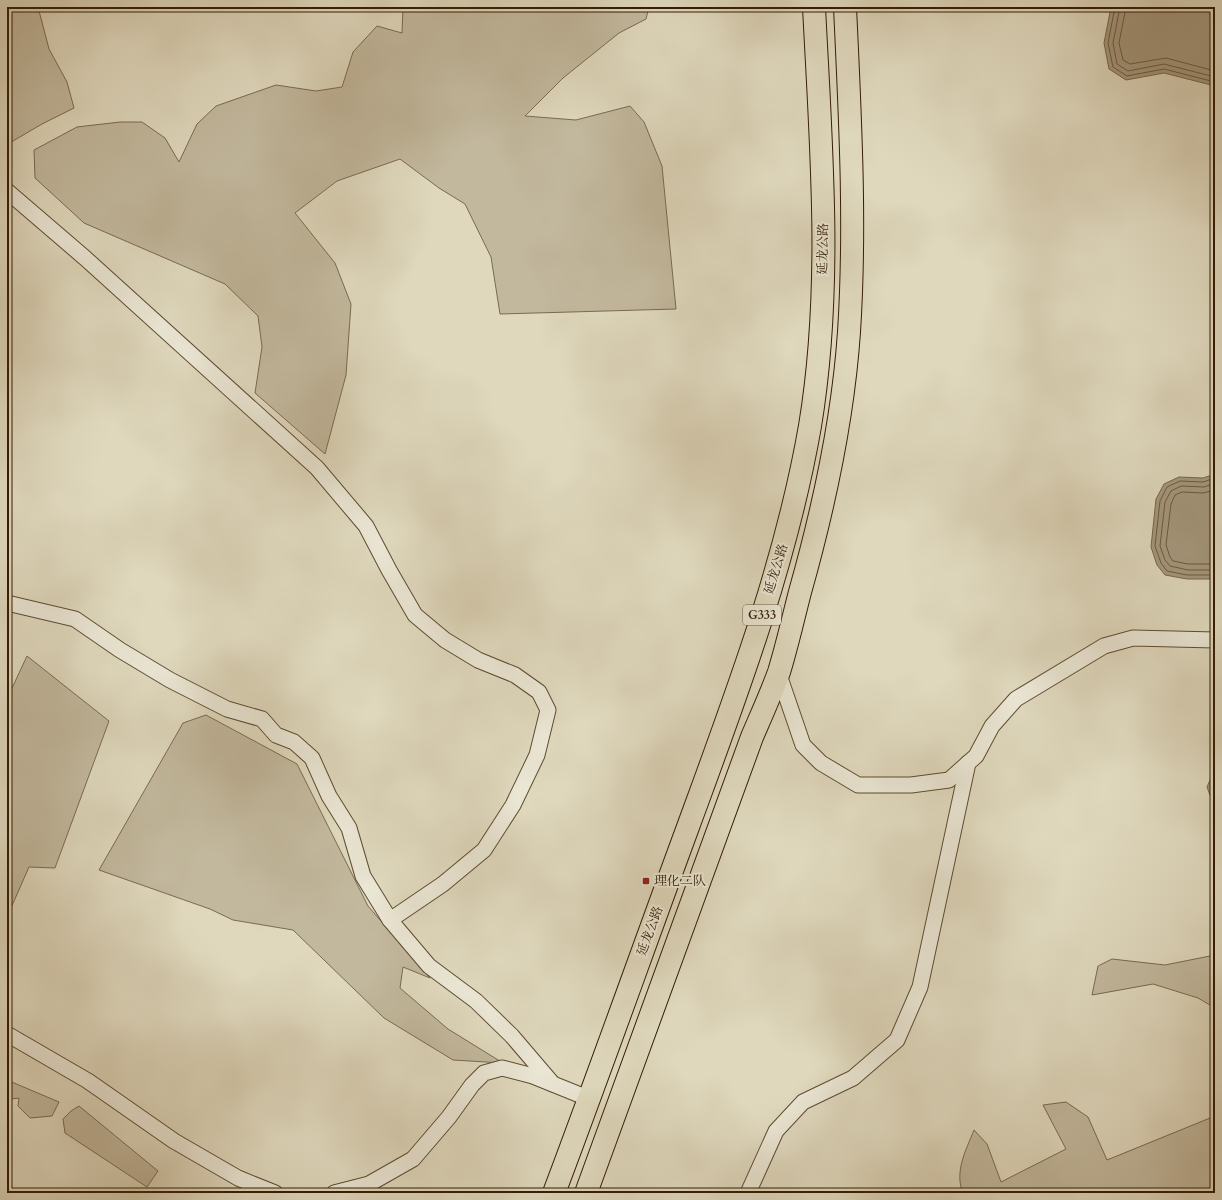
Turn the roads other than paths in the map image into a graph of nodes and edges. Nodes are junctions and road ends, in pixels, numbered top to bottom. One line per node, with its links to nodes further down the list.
1 (814, 7): 11 (highway, 延龙公路 / G333)
2 (845, 7): 6 (highway, G333)
3 (7, 191): 8 (street)
4 (7, 603): 8 (street)
5 (1215, 640): 7 (street)
6 (778, 672): 7 (street); 15 (highway, G333)
7 (968, 763): 16 (street)
8 (390, 920): 10 (street)
9 (7, 1034): 12 (street)
10 (553, 1084): 11 (street); 13 (street)
11 (590, 1099): 14 (highway, 延龙公路 / G333)
12 (274, 1193)
13 (334, 1193)
14 (554, 1193)
15 (586, 1193)
16 (748, 1193)

